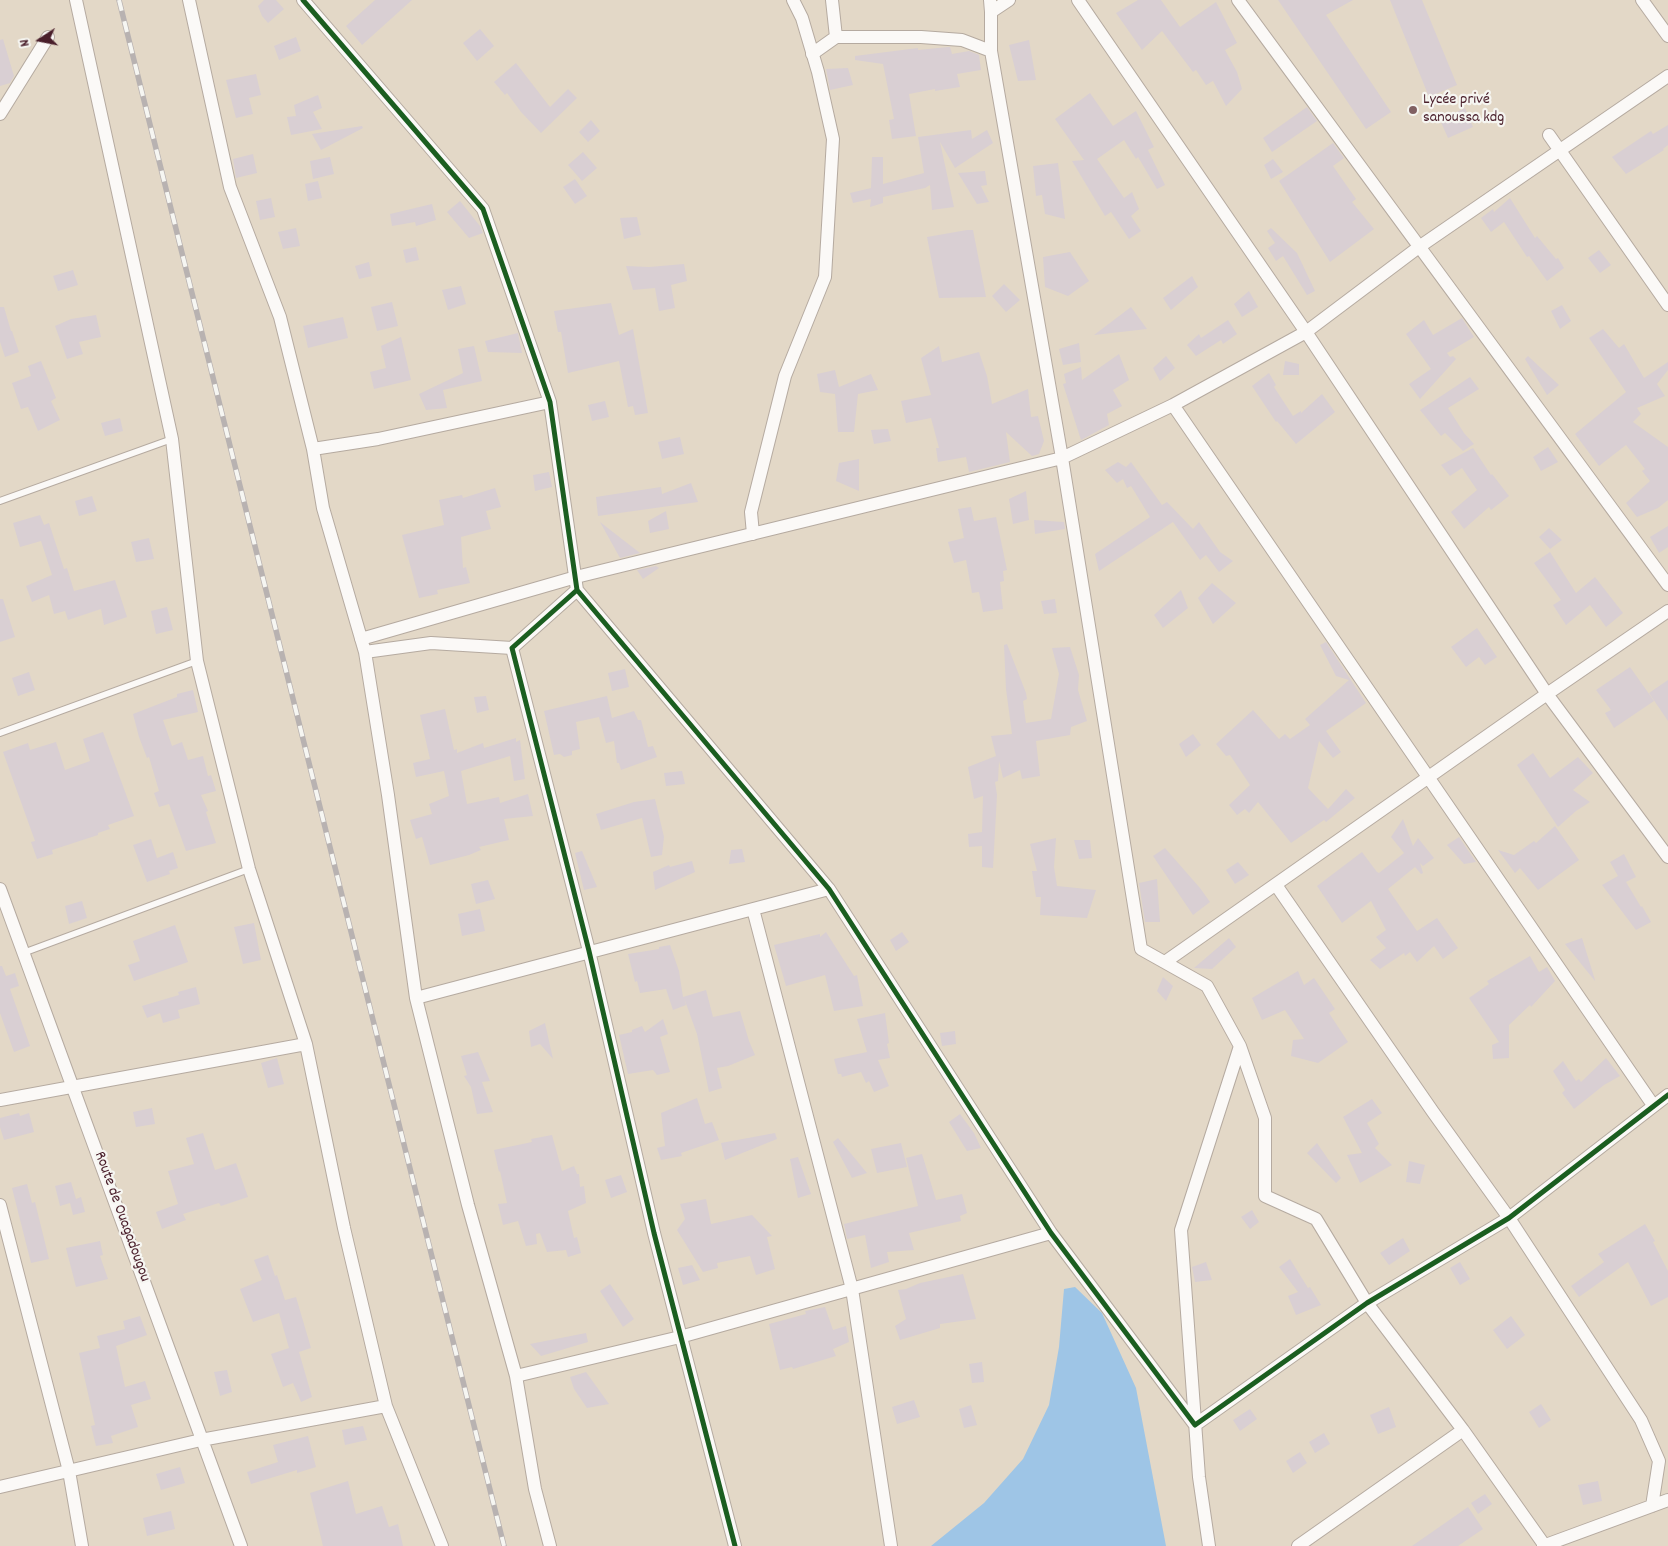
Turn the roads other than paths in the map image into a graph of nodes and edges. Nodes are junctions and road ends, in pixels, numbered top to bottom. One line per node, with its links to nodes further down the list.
1 (76, 0): 25 (street)
2 (189, 0): 26 (street)
3 (303, 0): 23 (street)
4 (793, 0): 15 (street)
5 (832, 0): 13 (street)
6 (1009, 0): 10 (street)
7 (1078, 0): 22 (street)
8 (1238, 0): 20 (street)
9 (1642, 0): 11 (street)
10 (990, 6): 14 (street)
11 (1668, 36)
12 (48, 37): 17 (street)
13 (836, 37): 14 (street); 15 (street)
14 (991, 51): 27 (street)
15 (812, 54): 29 (street)
16 (1668, 76): 19 (street)
17 (0, 114)
18 (1549, 135): 19 (street)
19 (1560, 151): 20 (street); 21 (street)
20 (1419, 247): 22 (street); 31 (street)
21 (1668, 305)
22 (1306, 332): 24 (street); 38 (street)
23 (550, 402): 26 (street); 30 (street)
24 (1173, 405): 27 (street); 40 (street)
25 (172, 439): 28 (lane); 37 (street)
26 (313, 449): 34 (street)
27 (1062, 458): 29 (street); 49 (street)
28 (0, 501)
29 (753, 534): 30 (street)
30 (576, 577): 32 (street); 34 (street)
31 (1668, 585)
32 (577, 590): 35 (street); 45 (street)
33 (1668, 611): 38 (street)
34 (361, 639): 36 (street)
35 (512, 648): 36 (street); 47 (street)
36 (365, 652): 50 (street)
37 (197, 660): 39 (lane); 42 (street)
38 (1547, 694): 40 (street); 41 (street)
39 (0, 733)
40 (1429, 778): 43 (street); 56 (street)
41 (1668, 857)
42 (249, 869): 48 (lane); 51 (street)
43 (1276, 885): 49 (street); 58 (street)
44 (0, 889): 48 (street, Route de Ouagadougou)
45 (829, 889): 46 (street); 59 (street)
46 (753, 909): 47 (street); 60 (street)
47 (589, 952): 50 (street); 62 (street)
48 (22, 953): 53 (street, Route de Ouagadougou)
49 (1165, 962): 52 (street)
50 (416, 998): 63 (street)
51 (306, 1044): 53 (street); 64 (street)
52 (1240, 1046): 61 (street); 65 (street)
53 (73, 1086): 55 (street); 67 (street, Route de Ouagadougou)
54 (1668, 1095): 56 (street)
55 (0, 1100)
56 (1653, 1105): 58 (street)
57 (0, 1205): 68 (street)
58 (1509, 1218): 61 (street); 71 (street)
59 (1051, 1233): 60 (street); 65 (street)
60 (852, 1289): 62 (street); 77 (street)
61 (1367, 1303): 65 (street); 66 (street)
62 (680, 1337): 63 (street); 76 (street)
63 (516, 1376): 75 (street)
64 (386, 1406): 67 (street); 74 (street)
65 (1195, 1425): 78 (street)
66 (1463, 1430): 79 (street); 80 (street)
67 (202, 1440): 68 (street); 73 (street, Route de Ouagadougou)
68 (69, 1472): 69 (street); 72 (street)
69 (0, 1487)
70 (1668, 1500): 71 (street)
71 (1652, 1506): 80 (street)
72 (82, 1546)
73 (241, 1546)
74 (442, 1546)
75 (550, 1546)
76 (735, 1546)
77 (891, 1546)
78 (1209, 1546)
79 (1298, 1546)
80 (1544, 1546)

